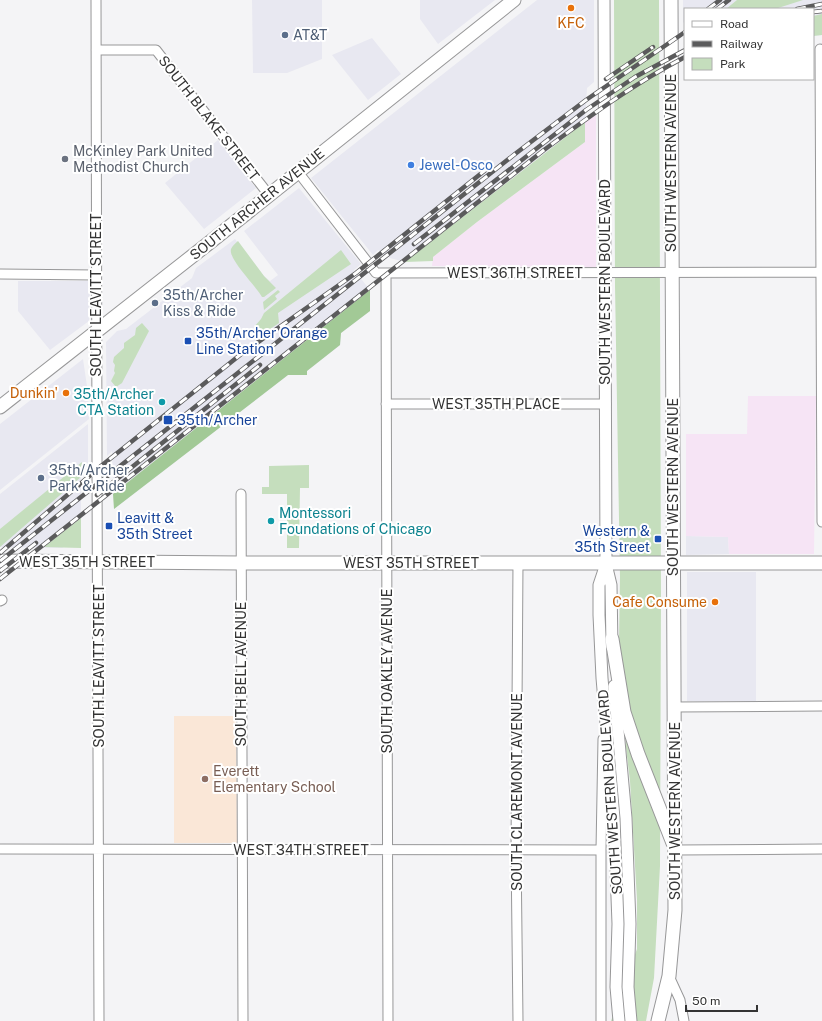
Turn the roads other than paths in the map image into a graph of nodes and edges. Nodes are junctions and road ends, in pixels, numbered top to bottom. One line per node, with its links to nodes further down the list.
1 (96, 0): 6 (street, SOUTH LEAVITT STREET)
2 (514, 0): 7 (main road, SOUTH ARCHER AVENUE)
3 (604, 0): 12 (street, SOUTH WESTERN BOULEVARD)
4 (670, 0): 9 (main road, SOUTH WESTERN AVENUE)
5 (820, 49): 10 (street)
6 (96, 50): 8 (street, SOUTH BLAKE STREET); 14 (street, SOUTH LEAVITT STREET)
7 (298, 172): 8 (main road, SOUTH ARCHER AVENUE); 11 (street, WEST 36TH STREET)
8 (269, 195): 15 (main road, SOUTH ARCHER AVENUE)
9 (672, 272): 10 (street, WEST 36TH STREET); 12 (street, WEST 36TH STREET); 28 (main road, SOUTH WESTERN AVENUE)
10 (821, 272): 20 (street)
11 (386, 273): 12 (street, WEST 36TH STREET); 16 (street, SOUTH OAKLEY AVENUE)
12 (605, 273): 17 (street, SOUTH WESTERN BOULEVARD)
13 (0, 274): 14 (street)
14 (96, 275): 15 (street, SOUTH LEAVITT STREET)
15 (96, 332): 18 (main road, SOUTH ARCHER AVENUE); 22 (street, SOUTH LEAVITT STREET)
16 (386, 404): 17 (street, WEST 35TH PLACE); 24 (street, SOUTH OAKLEY AVENUE)
17 (606, 404): 27 (street, SOUTH WESTERN BOULEVARD)
18 (0, 407)
19 (241, 494): 23 (street, SOUTH BELL AVENUE)
20 (822, 522)
21 (0, 561): 22 (main road, WEST 35TH STREET)
22 (98, 562): 23 (main road, WEST 35TH STREET); 35 (street, SOUTH LEAVITT STREET)
23 (241, 563): 24 (main road, WEST 35TH STREET); 36 (street, SOUTH BELL AVENUE)
24 (387, 563): 25 (main road, WEST 35TH STREET); 37 (street, SOUTH OAKLEY AVENUE)
25 (518, 563): 27 (main road, WEST 35TH STREET); 38 (street, SOUTH CLAREMONT AVENUE)
26 (822, 563): 28 (main road, WEST 35TH STREET)
27 (606, 564): 28 (main road, WEST 35TH STREET); 29 (street, SOUTH WESTERN BOULEVARD); 32 (street, SOUTH WESTERN BOULEVARD)
28 (674, 564): 31 (main road, SOUTH WESTERN AVENUE)
29 (612, 639): 40 (main road); 48 (street, SOUTH WESTERN BOULEVARD)
30 (822, 706): 31 (street)
31 (675, 707): 40 (main road, SOUTH WESTERN AVENUE)
32 (604, 708): 39 (street); 47 (street, SOUTH WESTERN BOULEVARD)
33 (0, 849): 35 (street, WEST 34TH STREET)
34 (822, 849): 40 (street)
35 (99, 850): 36 (street, WEST 34TH STREET); 42 (street, SOUTH LEAVITT STREET)
36 (242, 850): 37 (street, WEST 34TH STREET); 43 (street, SOUTH BELL AVENUE)
37 (387, 850): 38 (street, WEST 34TH STREET); 44 (street, SOUTH OAKLEY AVENUE)
38 (516, 850): 39 (street, WEST 34TH STREET); 45 (street, SOUTH CLAREMONT AVENUE)
39 (601, 850): 46 (street)
40 (676, 850): 41 (main road, SOUTH WESTERN AVENUE)
41 (669, 976): 49 (main road, SOUTH WESTERN AVENUE); 50 (street)
42 (100, 1021)
43 (243, 1021)
44 (388, 1021)
45 (518, 1021)
46 (601, 1021)
47 (619, 1021)
48 (631, 1021)
49 (658, 1021)
50 (684, 1021)

